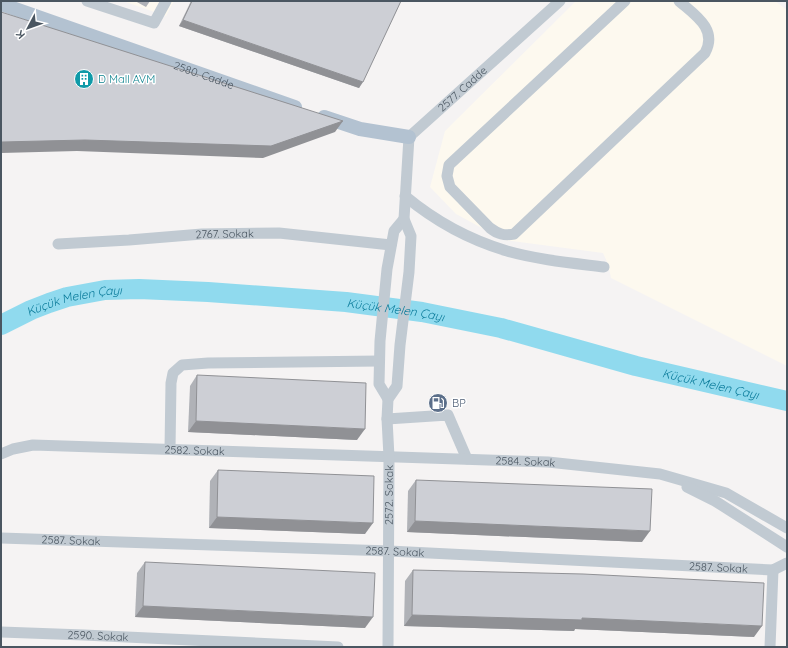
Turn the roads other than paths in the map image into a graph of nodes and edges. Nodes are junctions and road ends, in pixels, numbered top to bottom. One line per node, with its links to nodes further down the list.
1 (87, 1): 6 (street)
2 (166, 1): 6 (street)
3 (560, 1): 8 (street, 2577. Cadde)
4 (625, 1): 5 (street)
5 (679, 1)
6 (100, 3)
7 (1, 4): 8 (main road, 2580. Cadde)
8 (409, 137): 9 (street)
9 (405, 196): 10 (street); 13 (street)
10 (404, 219): 12 (street); 15 (street, 2572. Sokak)
11 (58, 244): 12 (street, 2767. Sokak)
12 (391, 245): 14 (street)
13 (604, 268)
14 (380, 361): 15 (street); 17 (street)
15 (388, 399): 16 (street, 2572. Sokak)
16 (387, 419): 19 (street, 2572. Sokak); 20 (street)
17 (170, 449): 18 (street, 2582. Sokak); 19 (street, 2582. Sokak)
18 (1, 454)
19 (389, 456): 20 (street, 2584. Sokak); 25 (street, 2572. Sokak)
20 (467, 459): 21 (street, 2584. Sokak)
21 (660, 474): 22 (street, 2584. Sokak); 24 (street, 2584. Sokak)
22 (787, 528)
23 (1, 538): 25 (street, 2587. Sokak)
24 (787, 547)
25 (389, 551): 27 (street, 2587. Sokak); 30 (street, 2572. Sokak)
26 (787, 563): 27 (street, 2587. Sokak)
27 (773, 570): 31 (street)
28 (1, 632): 29 (street, 2590. Sokak)
29 (338, 647)
30 (388, 647)
31 (770, 647)

